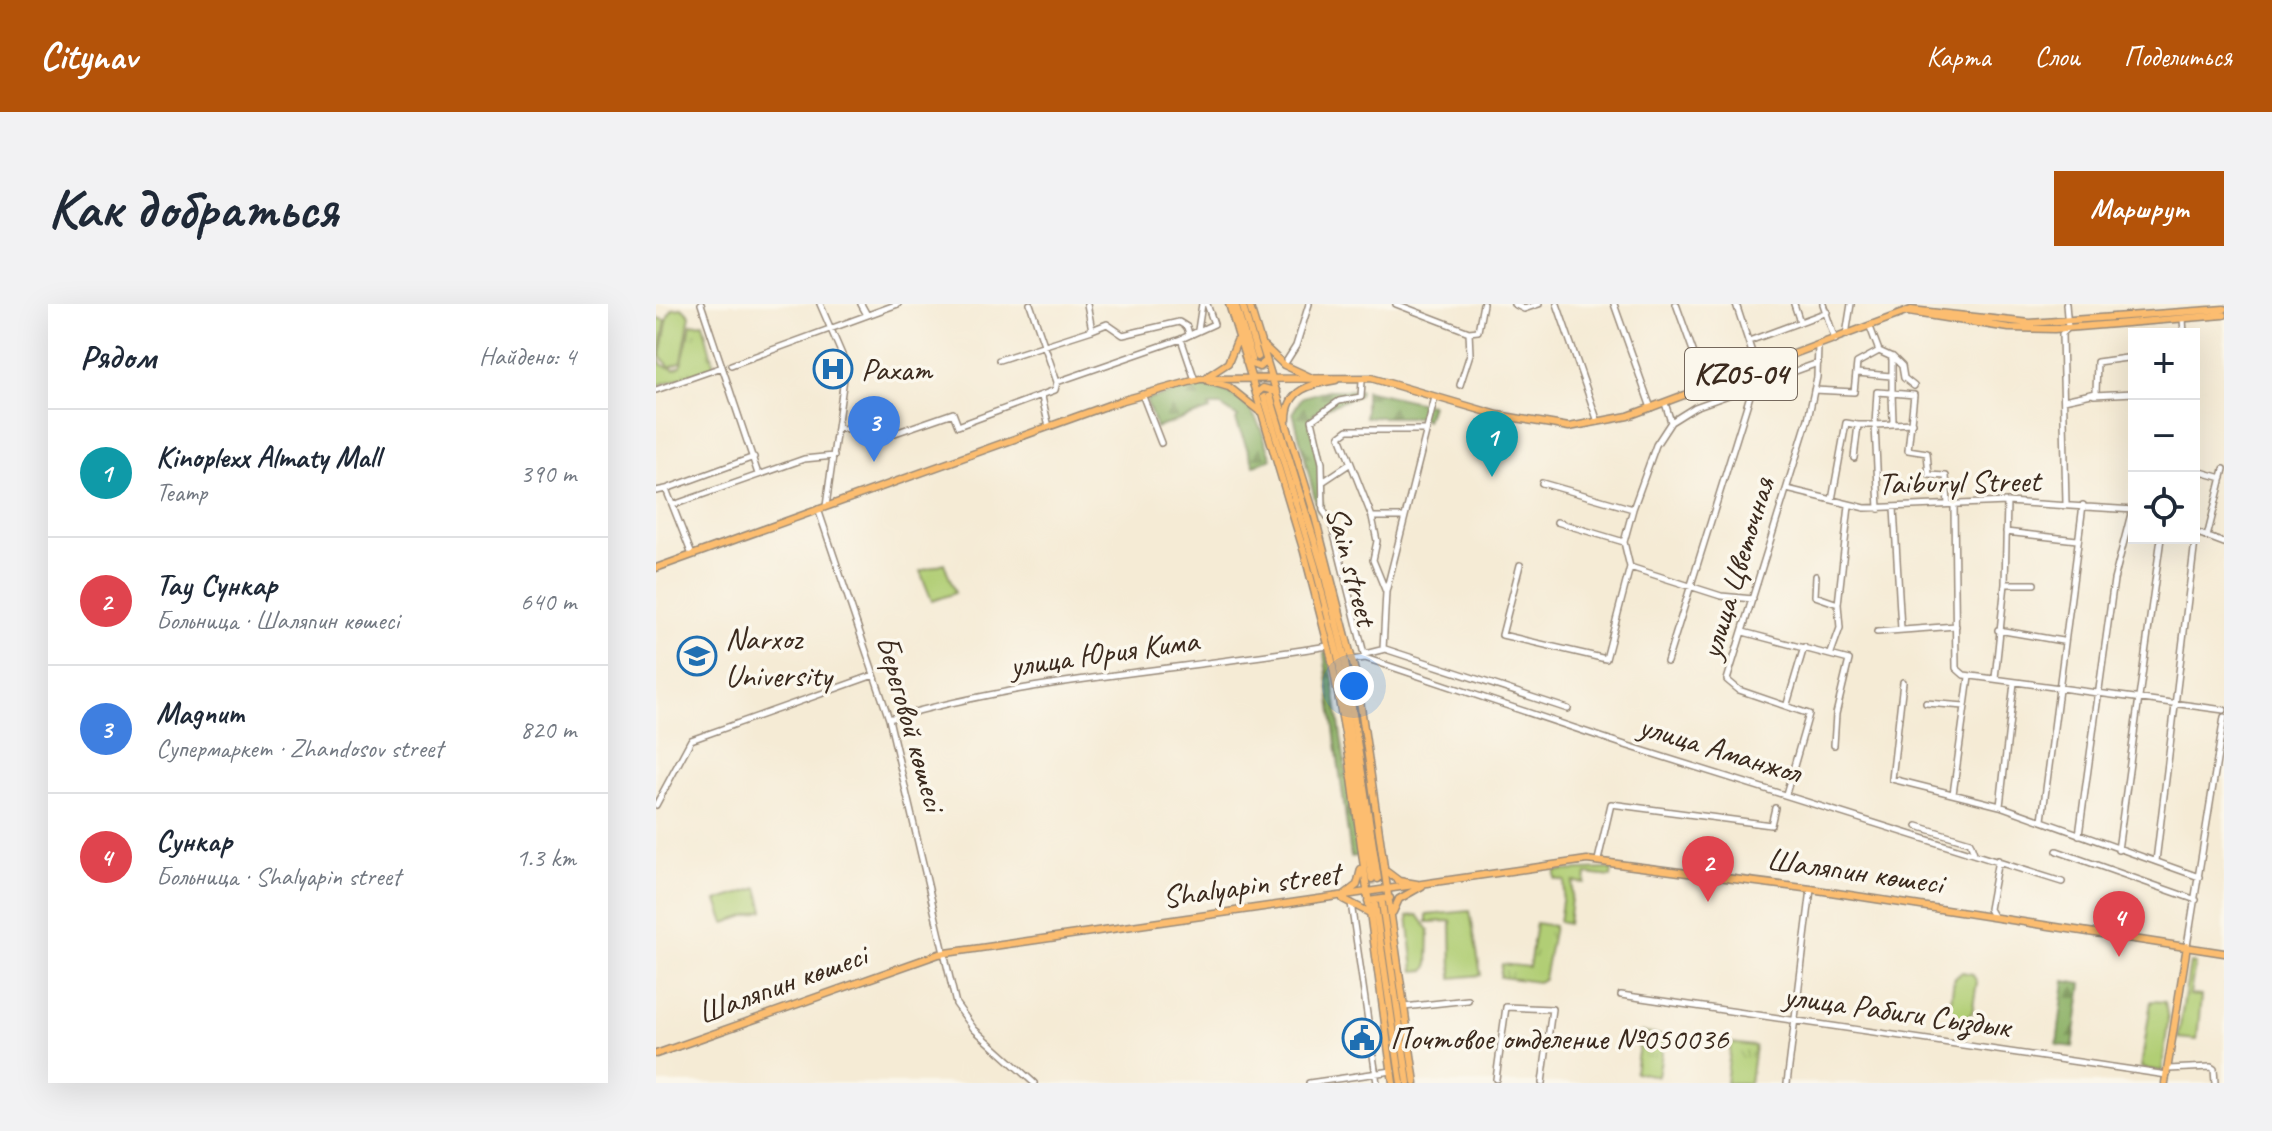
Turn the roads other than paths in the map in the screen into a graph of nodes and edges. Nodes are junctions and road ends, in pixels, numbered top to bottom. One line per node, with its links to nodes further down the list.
1 (701, 304): 57 (street)
2 (820, 304): 35 (street)
3 (861, 304): 29 (street)
4 (898, 304): 29 (street)
5 (1030, 304): 48 (street)
6 (1087, 304): 37 (street)
7 (1204, 304): 38 (street); 38 (street)
8 (1229, 304): 40 (main road, Sain street)
9 (1235, 304): 52 (main road, Sain street)
10 (1242, 304): 52 (main road, Sain street)
11 (1249, 304): 42 (main road, Sain street)
12 (1309, 304): 56 (street)
13 (1396, 304): 39 (street)
14 (1483, 304): 39 (street)
15 (1514, 304): 16 (street)
16 (1539, 304)
17 (1557, 304): 86 (street)
18 (1614, 304): 84 (street)
19 (1676, 304): 71 (street)
20 (1736, 304): 46 (street)
21 (1794, 304): 32 (street)
22 (1823, 304): 27 (street)
23 (1851, 304): 43 (street)
24 (2066, 304): 33 (street)
25 (2167, 304): 30 (street)
26 (1911, 308): 33 (main road, KZ05-04); 34 (main road, KZ05-04)
27 (1827, 312): 32 (street); 45 (street)
28 (2224, 312): 30 (main road, KZ05-04); 31 (main road, KZ05-04)
29 (867, 315): 35 (street)
30 (2168, 317): 31 (main road, KZ05-04); 33 (main road, KZ05-04)
31 (2183, 319): 36 (street)
32 (1800, 322): 46 (street)
33 (2068, 326): 82 (street)
34 (1870, 327): 43 (main road, KZ05-04); 49 (street)
35 (833, 328): 55 (street); 94 (street)
36 (2184, 328)
37 (1092, 330): 41 (street); 48 (street)
38 (1198, 330): 41 (street)
39 (1469, 332): 68 (street)
40 (1237, 333): 52 (main road, Sain street); 64 (main road)
41 (1189, 334): 44 (street)
42 (1259, 336): 52 (main road, Sain street); 56 (main road)
43 (1846, 336): 45 (main road, KZ05-04)
44 (1181, 339): 64 (street); 67 (street)
45 (1835, 340): 47 (main road, KZ05-04)
46 (1749, 341): 58 (street)
47 (1818, 346): 54 (street, улица Цветочная); 58 (main road, KZ05-04)
48 (1044, 347): 53 (street); 67 (street)
49 (1879, 351): 50 (street); 59 (street)
50 (1892, 357): 60 (street); 70 (street)
51 (2128, 358): 80 (street)
52 (1255, 359): 61 (main road, Sain street); 62 (main road, Sain street)
53 (999, 360)
54 (1818, 363): 69 (street); 74 (street, улица Цветочная)
55 (731, 365)
56 (1284, 365): 63 (main road)
57 (722, 367): 73 (street); 98 (street)
58 (1757, 368): 71 (main road, KZ05-04)
59 (1857, 373): 60 (street); 74 (street)
60 (1891, 376): 76 (street)
61 (1250, 377): 62 (main road, KZ05-04); 64 (main road); 78 (main road, Sain street)
62 (1272, 378): 63 (main road, KZ05-04); 78 (main road, Sain street)
63 (1314, 378): 65 (main road, KZ05-04); 72 (main road, KZ05-04)
64 (1198, 380): 75 (main road); 85 (main road)
65 (1336, 380): 66 (main road, KZ05-04); 93 (main road)
66 (1362, 381): 72 (main road, KZ05-04); 105 (street)
67 (1057, 382): 81 (street)
68 (1460, 385)
69 (1754, 385): 87 (street); 147 (street)
70 (1914, 386)
71 (1706, 387): 83 (main road, KZ05-04)
72 (1413, 389): 79 (main road, KZ05-04)
73 (656, 390)
74 (1814, 390): 108 (street, улица Цветочная)
75 (1142, 393): 92 (main road); 96 (street)
76 (1892, 393): 88 (street); 89 (street); 91 (street)
77 (2128, 393): 80 (street)
78 (1267, 395): 85 (main road, Sain street); 93 (main road, Sain street); 141 (main road, Sain street)
79 (1436, 395): 86 (main road, KZ05-04); 95 (street)
80 (2093, 395): 82 (street)
81 (1042, 397): 92 (street); 94 (street)
82 (2064, 400): 112 (street)
83 (1665, 403): 84 (main road, KZ05-04); 87 (street)
84 (1651, 408): 86 (main road, KZ05-04)
85 (1263, 419): 148 (main road, Sain street)
86 (1598, 422)
87 (1671, 422): 121 (street)
88 (1893, 422): 89 (street); 91 (street)
89 (1912, 423): 114 (street)
90 (1858, 425): 91 (street); 99 (street); 110 (street)
91 (1875, 425): 122 (street)
92 (1049, 427): 116 (main road)
93 (1288, 427): 124 (main road, Sain street)
94 (837, 428): 97 (street)
95 (1426, 430): 100 (street); 126 (street)
96 (1161, 443)
97 (834, 456): 103 (street); 116 (street)
98 (754, 457): 103 (street); 107 (street)
99 (1854, 458)
100 (1348, 465): 105 (street); 125 (street)
101 (2224, 469): 104 (street)
102 (2200, 472): 104 (street)
103 (758, 474): 113 (street)
104 (2222, 478): 131 (street)
105 (1324, 481): 123 (street)
106 (1542, 483): 121 (street)
107 (666, 489): 109 (street); 113 (street)
108 (1787, 489): 110 (street, Taiburyl Street); 151 (street, улица Цветочная)
109 (656, 491)
110 (1832, 500): 117 (street, Taiburyl Street)
111 (2007, 502): 112 (street, Taiburyl Street); 114 (street, Taiburyl Street); 129 (street)
112 (2066, 504): 115 (street, Taiburyl Street)
113 (673, 505): 138 (street)
114 (1951, 505): 119 (street, Taiburyl Street); 153 (street)
115 (2083, 505): 118 (street, Taiburyl Street); 132 (street)
116 (826, 506): 120 (main road)
117 (1849, 506): 122 (street, Taiburyl Street); 152 (street)
118 (2128, 507)
119 (1894, 508): 122 (street, Taiburyl Street); 154 (street)
120 (818, 509): 138 (main road); 169 (street, Береговой көшесі)
121 (1633, 509): 133 (street)
122 (1879, 509)
123 (1323, 510): 124 (street); 137 (street)
124 (1314, 513): 139 (main road, Sain street)
125 (1372, 517): 126 (street); 149 (street)
126 (1403, 517): 149 (street)
127 (1557, 522): 133 (street)
128 (2128, 526): 177 (street)
129 (2006, 532): 132 (street); 145 (street)
130 (2200, 534): 131 (street)
131 (2207, 537): 134 (street)
132 (2077, 540): 159 (street)
133 (1624, 542): 142 (street)
134 (2224, 543)
135 (2160, 544): 178 (street)
136 (2194, 544): 179 (street)
137 (1339, 553): 139 (street); 158 (street)
138 (692, 555): 143 (main road)
139 (1326, 557): 150 (main road, Sain street)
140 (1520, 565): 142 (street)
141 (1319, 567): 148 (main road); 150 (main road); 172 (main road, Sain street); 176 (main road, Sain street)
142 (1630, 567): 147 (street)
143 (656, 568)
144 (1816, 576): 152 (street)
145 (2005, 584): 146 (street); 155 (street)
146 (2034, 584)
147 (1690, 587): 151 (street); 168 (street)
148 (1315, 591): 161 (main road, Sain street)
149 (1386, 592): 163 (street)
150 (1336, 596): 160 (main road, Sain street)
151 (1753, 599): 156 (street, улица Цветочная)
152 (1838, 604): 164 (street)
153 (1956, 626): 154 (street); 170 (street)
154 (1901, 629): 157 (street)
155 (1998, 630): 159 (street); 171 (street)
156 (1743, 632): 162 (street); 181 (street, улица Цветочная)
157 (1877, 632)
158 (1361, 637): 160 (street); 166 (street)
159 (2062, 641): 175 (street)
160 (1348, 643): 167 (main road, Sain street); 172 (main road)
161 (1328, 646): 165 (main road, Sain street); 186 (street, улица Юрия Кима)
162 (1804, 647): 164 (street); 181 (street)
163 (1383, 649): 166 (street); 183 (street)
164 (1831, 653): 187 (street)
165 (1331, 656): 176 (main road); 199 (main road, Sain street)
166 (1365, 656): 167 (street); 189 (street, улица Аманжол)
167 (1351, 660): 203 (main road, Sain street)
168 (1667, 662)
169 (874, 675): 186 (street, Береговой көшесі); 190 (street)
170 (1969, 677): 171 (street); 182 (street)
171 (1995, 678): 174 (street)
172 (1349, 681): 205 (main road, Sain street)
173 (1903, 682): 188 (street)
174 (2014, 683): 175 (street); 191 (street)
175 (2058, 687): 177 (street); 193 (street)
176 (1343, 688): 205 (main road, Sain street)
177 (2101, 693): 178 (street); 195 (street)
178 (2140, 698): 179 (street); 196 (street)
179 (2175, 702): 184 (street); 202 (street)
180 (1926, 703): 182 (street)
181 (1787, 704): 189 (street)
182 (1965, 706): 188 (street)
183 (1568, 709)
184 (2224, 710)
185 (2224, 717): 204 (street)
186 (889, 719): 218 (street, Береговой көшесі)
187 (1834, 745)
188 (1953, 794): 191 (street)
189 (1785, 795): 198 (street, улица Аманжол)
190 (656, 805)
191 (2000, 806): 193 (street)
192 (1775, 808): 200 (street)
193 (2042, 820): 195 (street)
194 (1917, 826): 198 (street)
195 (2079, 835): 196 (street)
196 (2118, 850): 202 (street)
197 (2057, 851): 211 (street)
198 (1974, 853): 201 (street, улица Аманжол)
199 (1361, 858): 205 (main road, Sain street); 210 (main road)
200 (1598, 860): 207 (main road, Шаляпин көшесі); 208 (main road, Шаляпин көшесі)
201 (1998, 860): 206 (street, улица Аманжол); 215 (street)
202 (2156, 861): 204 (street)
203 (1387, 875): 205 (main road); 207 (main road); 209 (main road, Sain street)
204 (2199, 877): 211 (street)
205 (1372, 880): 212 (main road, Sain street)
206 (2062, 882)
207 (1424, 885): 209 (main road, Shalyapin street); 216 (main road)
208 (1811, 889): 215 (main road, Шаляпин көшесі); 223 (street)
209 (1389, 894): 212 (main road, Shalyapin street); 216 (main road, Sain street)
210 (1340, 897): 212 (main road, Shalyapin street); 213 (main road); 218 (main road, Shalyapin street)
211 (2196, 900): 217 (street)
212 (1373, 901): 214 (main road, Sain street); 229 (main road, Sain street)
213 (1351, 902): 214 (main road); 226 (street)
214 (1369, 912): 225 (main road, Sain street)
215 (1993, 916): 217 (main road)
216 (1392, 919): 222 (main road, Sain street)
217 (2187, 946): 219 (main road); 227 (main road)
218 (946, 953): 224 (main road, Шаляпин көшесі); 230 (street, Береговой көшесі)
219 (2224, 953)
220 (1621, 995): 223 (street, улица Рабиги Сыздык)
221 (1468, 1000): 222 (street)
222 (1404, 1007): 233 (main road, Sain street)
223 (1793, 1020): 227 (street, улица Рабиги Сыздык); 235 (street)
224 (656, 1054)
225 (1392, 1071): 226 (street); 229 (main road, Sain street)
226 (1375, 1073): 231 (street); 232 (street)
227 (2167, 1076): 236 (street, улица Рабиги Сыздык)
228 (1496, 1079): 234 (street)
229 (1400, 1082)
230 (1034, 1083)
231 (1309, 1083)
232 (1377, 1083)
233 (1415, 1083)
234 (1542, 1083)
235 (1787, 1083)
236 (2215, 1083)

